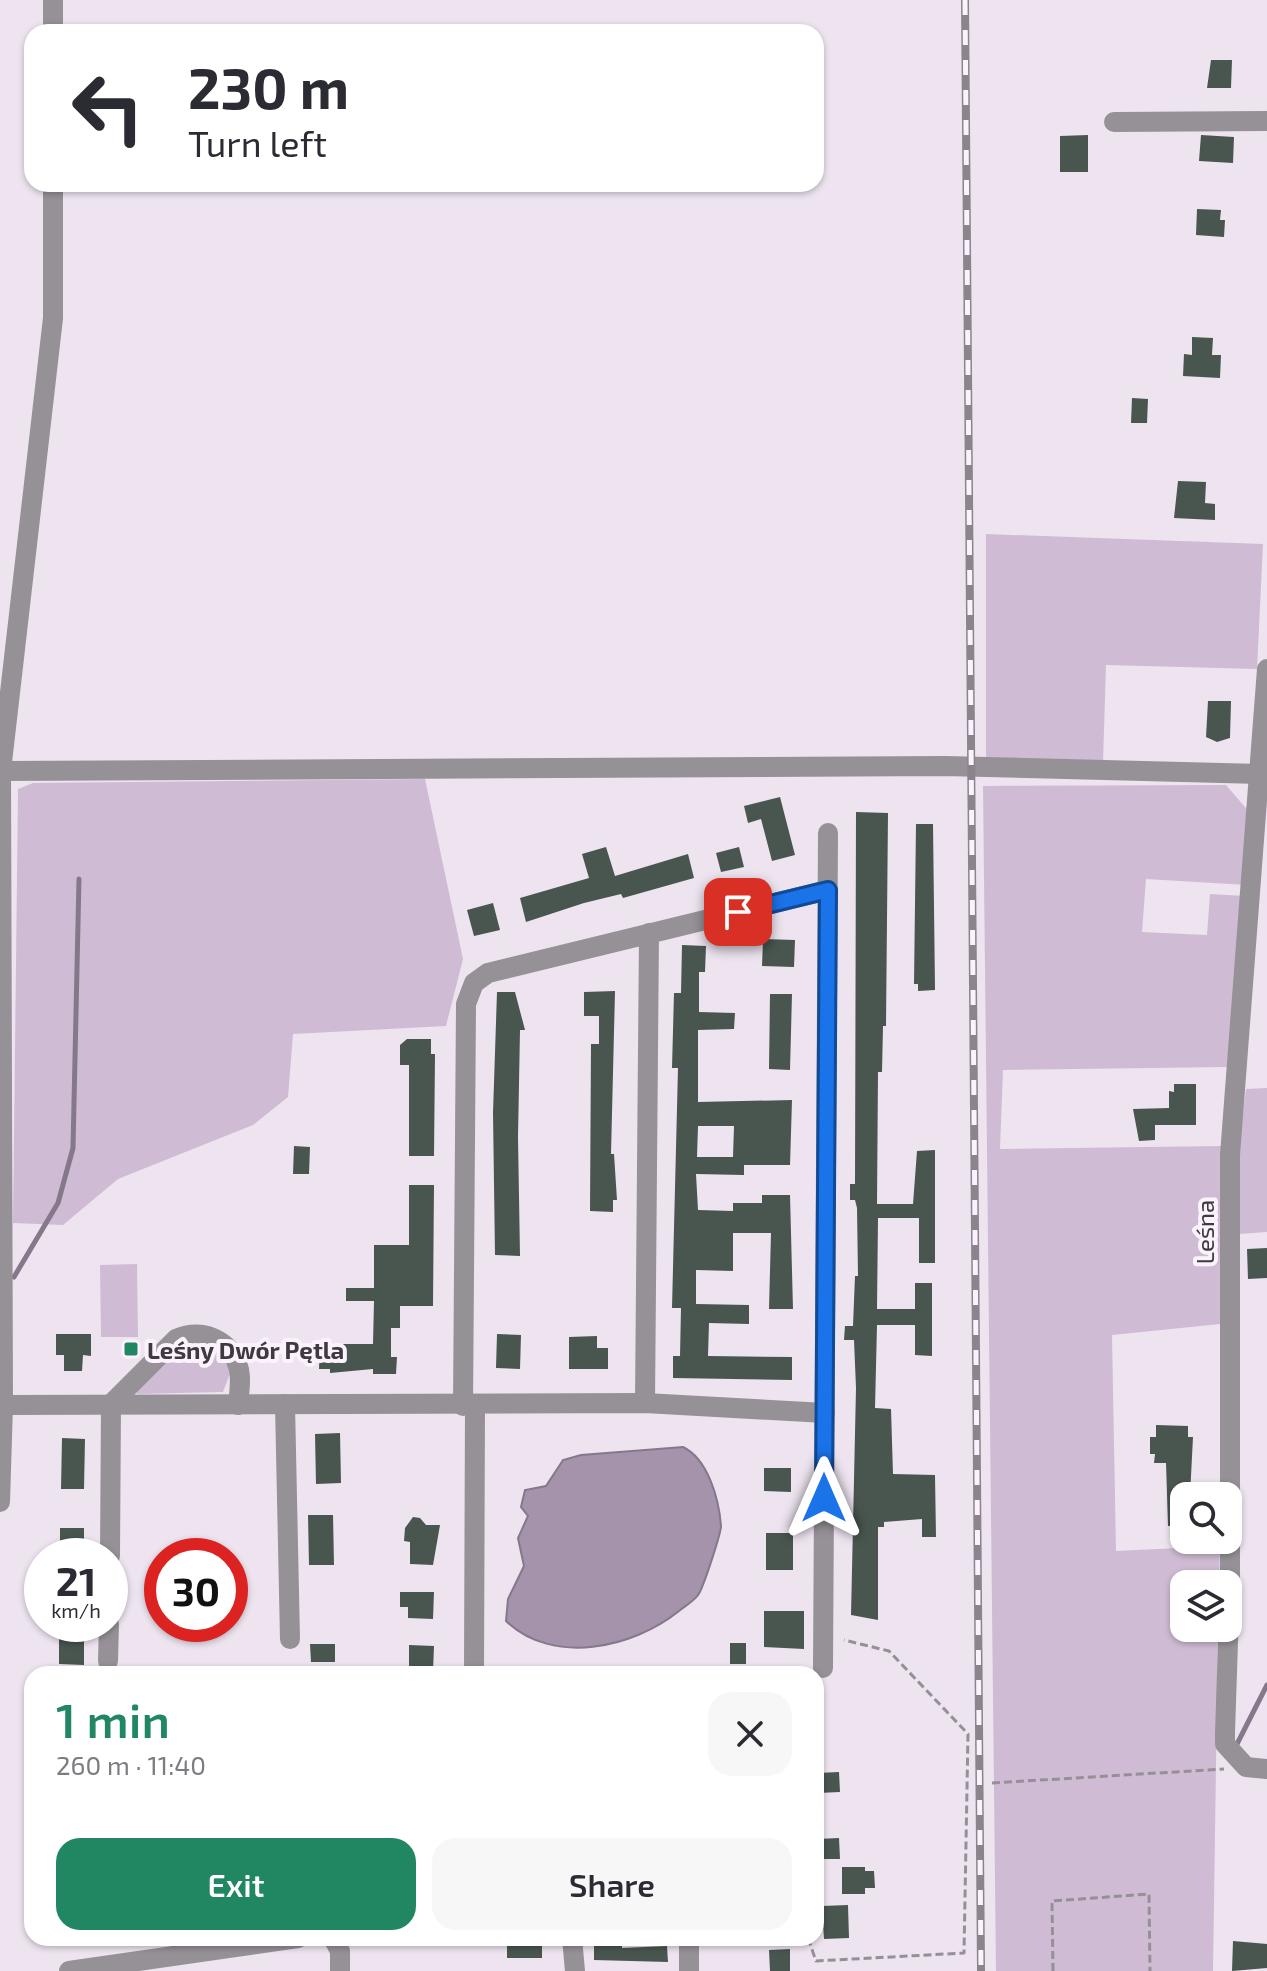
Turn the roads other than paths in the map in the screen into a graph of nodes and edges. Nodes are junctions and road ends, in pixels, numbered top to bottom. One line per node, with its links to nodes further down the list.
1 (53, 0): 2 (street)
2 (53, 24)
3 (1267, 121): 4 (street)
4 (1114, 122)
5 (53, 192): 8 (street)
6 (1267, 669): 7 (street, Leśna)
7 (1264, 748): 9 (street, Leśna)
8 (0, 771): 9 (street); 16 (street)
9 (1261, 774): 27 (street, Leśna)
10 (828, 833): 11 (street)
11 (828, 890): 12 (street); 19 (street)
12 (649, 933): 13 (street); 18 (street)
13 (645, 1403): 18 (street); 19 (street)
14 (111, 1404): 16 (street); 17 (street); 17 (street); 21 (street)
15 (285, 1404): 17 (street); 18 (street); 22 (street)
16 (3, 1405): 20 (street)
17 (238, 1405)
18 (469, 1406): 25 (street)
19 (825, 1413): 26 (street)
20 (0, 1502)
21 (110, 1538)
22 (290, 1639)
23 (109, 1642): 24 (street)
24 (108, 1661)
25 (474, 1666)
26 (823, 1666)
27 (1267, 1769)
28 (242, 1946): 32 (street)
29 (337, 1946): 33 (street)
30 (573, 1946): 34 (street)
31 (689, 1946): 35 (street)
32 (69, 1971)
33 (340, 1971)
34 (575, 1971)
35 (689, 1971)

